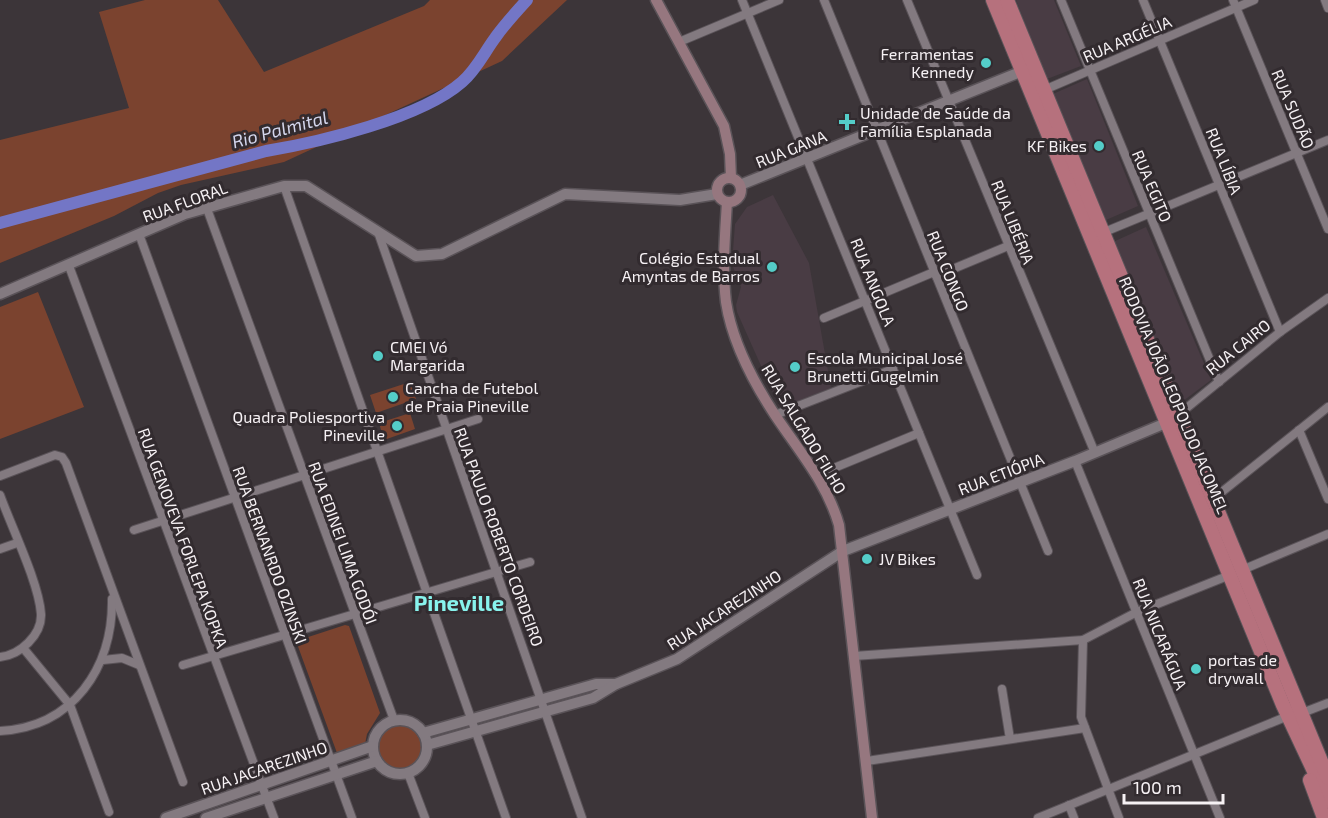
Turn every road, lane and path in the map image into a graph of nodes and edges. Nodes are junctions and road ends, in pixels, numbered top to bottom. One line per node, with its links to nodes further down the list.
1 (656, 0): 16 (main road)
2 (742, 0): 14 (street, RUA ANGOLA)
3 (779, 0): 14 (street)
4 (824, 0): 21 (street, RUA CONGO)
5 (907, 0): 20 (street, RUA LIBÉRIA)
6 (993, 0): 18 (highway, RODOVIA JOÃO LEOPOLDO JACOMEL)
7 (1007, 0): 19 (highway, RODOVIA JOÃO LEOPOLDO JACOMEL)
8 (1060, 0): 17 (street, RUA EGITO)
9 (1143, 0): 15 (street, RUA LÍBIA)
10 (1254, 0): 12 (street, RUA ARGÉLIA)
11 (1325, 0): 13 (street)
12 (1235, 4): 15 (street, RUA ARGÉLIA); 23 (street, RUA SUDÃO)
13 (1328, 8)
14 (747, 13): 16 (street); 24 (street, RUA ANGOLA)
15 (1160, 39): 17 (street, RUA ARGÉLIA); 26 (street, RUA LÍBIA)
16 (679, 42): 25 (main road)
17 (1089, 69): 19 (street, RUA ARGÉLIA); 31 (street, RUA EGITO)
18 (1020, 72): 19 (highway); 20 (street, RUA GANA); 49 (highway, RODOVIA JOÃO LEOPOLDO JACOMEL)
19 (1044, 90): 35 (highway, RODOVIA JOÃO LEOPOLDO JACOMEL)
20 (949, 101): 21 (street, RUA GANA); 36 (street, RUA LIBÉRIA)
21 (877, 130): 24 (street, RUA GANA); 38 (street, RUA CONGO)
22 (1328, 140): 23 (street)
23 (1297, 153): 26 (street); 32 (street, RUA SUDÃO)
24 (807, 159): 25 (street, RUA GANA); 41 (street, RUA ANGOLA)
25 (735, 182): 28 (main road); 29 (main road)
26 (1219, 185): 31 (street); 43 (street, RUA LÍBIA)
27 (284, 186): 30 (street, RUA FLORAL); 33 (street, RUA FLORAL); 53 (street)
28 (717, 194): 29 (main road); 33 (street, RUA FLORAL)
29 (727, 202): 47 (main road, RUA SALGADO FILHO)
30 (206, 206): 34 (street, RUA FLORAL); 56 (street, RUA EDINEI LIMA GODÓI)
31 (1149, 214): 35 (street); 45 (street, RUA EGITO)
32 (1328, 229)
33 (378, 231): 50 (street, RUA PAULO ROBERTO CORDEIRO)
34 (139, 234): 37 (street, RUA FLORAL); 61 (street, RUA BERNANRDO OZINSKI)
35 (1102, 234): 49 (highway, RODOVIA JOÃO LEOPOLDO JACOMEL)
36 (1008, 246): 38 (street); 54 (street, RUA LIBÉRIA)
37 (69, 266): 39 (street, RUA FLORAL); 65 (street, RUA GENOVEVA FORLEPA KOPKA)
38 (935, 274): 41 (street); 59 (street, RUA CONGO)
39 (0, 294)
40 (1328, 298): 43 (street, RUA CAIRO)
41 (866, 300): 42 (street); 44 (street, RUA ANGOLA)
42 (824, 318)
43 (1280, 332): 45 (street, RUA CAIRO)
44 (893, 369): 47 (street); 52 (street, RUA ANGOLA)
45 (1219, 382): 49 (street, RUA CAIRO)
46 (1328, 407): 51 (street)
47 (776, 415): 57 (main road, RUA SALGADO FILHO)
48 (478, 419): 50 (street)
49 (1174, 419): 54 (street, RUA ETIÓPIA); 62 (highway, RODOVIA JOÃO LEOPOLDO JACOMEL); 74 (highway, RODOVIA JOÃO LEOPOLDO JACOMEL)
50 (446, 429): 53 (street); 73 (street, RUA PAULO ROBERTO CORDEIRO)
51 (1299, 430): 62 (street); 63 (street)
52 (919, 433): 57 (street); 64 (street, RUA ANGOLA)
53 (376, 450): 56 (street); 76 (street)
54 (1095, 453): 55 (street, RUA ETIÓPIA)
55 (1075, 461): 59 (street, RUA ETIÓPIA); 79 (street, RUA NICARÁGUA)
56 (303, 475): 61 (street); 78 (street, RUA EDINEI LIMA GODÓI)
57 (817, 475): 70 (main road, RUA SALGADO FILHO)
58 (0, 476): 77 (street)
59 (1021, 482): 64 (street, RUA ETIÓPIA); 71 (street, RUA CONGO)
60 (0, 495): 68 (street)
61 (235, 497): 65 (street); 80 (street, RUA BERNANRDO OZINSKI)
62 (1213, 499): 74 (highway, RODOVIA JOÃO LEOPOLDO JACOMEL)
63 (1328, 499)
64 (950, 509): 70 (street, RUA ETIÓPIA); 75 (street, RUA ANGOLA)
65 (163, 521): 66 (street); 83 (street, RUA GENOVEVA FORLEPA KOPKA)
66 (134, 530)
67 (1328, 534): 74 (street)
68 (17, 543): 69 (street); 82 (street)
69 (0, 549)
70 (843, 551): 84 (main road, RUA SALGADO FILHO); 89 (street, RUA JACAREZINHO)
71 (1048, 551)
72 (530, 562): 73 (street)
73 (497, 571): 76 (street); 91 (street, RUA PAULO ROBERTO CORDEIRO)
74 (1236, 572): 79 (street); 95 (highway, RODOVIA JOÃO LEOPOLDO JACOMEL)
75 (977, 575)
76 (425, 591): 78 (street); 96 (street)
77 (112, 594): 86 (street); 87 (street)
78 (354, 612): 80 (street); 97 (street, RUA EDINEI LIMA GODÓI)
79 (1137, 612): 81 (street); 106 (street, RUA NICARÁGUA)
80 (284, 633): 83 (street); 107 (street, RUA BERNANRDO OZINSKI)
81 (1083, 640): 84 (street); 98 (street)
82 (24, 649): 85 (street); 93 (street)
83 (212, 656): 88 (street); 115 (street, RUA GENOVEVA FORLEPA KOPKA)
84 (854, 656): 109 (main road, RUA SALGADO FILHO)
85 (0, 657)
86 (103, 660): 87 (street); 93 (street)
87 (139, 665): 114 (street)
88 (183, 665)
89 (616, 684): 91 (street, RUA JACAREZINHO); 94 (street, RUA JACAREZINHO)
90 (1002, 689): 102 (street)
91 (543, 699): 94 (street, RUA PAULO ROBERTO CORDEIRO); 96 (street, RUA JACAREZINHO)
92 (1328, 702): 95 (street)
93 (70, 705): 99 (street); 120 (street)
94 (546, 712): 100 (street, RUA JACAREZINHO); 127 (street, RUA PAULO ROBERTO CORDEIRO)
95 (1295, 714): 105 (highway, RODOVIA JOÃO LEOPOLDO JACOMEL); 106 (street); 118 (highway, RODOVIA JOÃO LEOPOLDO JACOMEL); 133 (highway)
96 (472, 719): 100 (street); 101 (street, RUA JACAREZINHO)
97 (394, 720): 101 (street); 104 (street)
98 (1085, 728): 102 (street); 116 (street)
99 (0, 731)
100 (476, 732): 103 (street, RUA JACAREZINHO); 126 (street)
101 (423, 733): 103 (street)
102 (1010, 739): 109 (street)
103 (427, 745): 111 (street)
104 (373, 746): 107 (street, RUA JACAREZINHO); 108 (street)
105 (1316, 749): 110 (highway); 113 (highway, RODOVIA JOÃO LEOPOLDO JACOMEL)
106 (1194, 754): 116 (street); 132 (street, RUA NICARÁGUA)
107 (330, 760): 112 (street, RUA BERNANRDO OZINSKI); 115 (street, RUA JACAREZINHO)
108 (377, 761): 111 (street); 112 (street, RUA JACAREZINHO)
109 (867, 761): 128 (main road, RUA SALGADO FILHO)
110 (1328, 768)
111 (408, 773): 125 (street)
112 (336, 774): 117 (street, RUA JACAREZINHO); 124 (street, RUA BERNANRDO OZINSKI)
113 (1328, 777)
114 (183, 782)
115 (261, 784): 117 (street, RUA GENOVEVA FORLEPA KOPKA); 121 (street, RUA JACAREZINHO)
116 (1108, 789): 119 (street); 131 (street)
117 (266, 796): 122 (street, RUA JACAREZINHO); 123 (street, RUA GENOVEVA FORLEPA KOPKA)
118 (1328, 801)
119 (1069, 806): 129 (street); 130 (street)
120 (109, 812)
121 (166, 818)
122 (206, 818)
123 (274, 818)
124 (352, 818)
125 (424, 818)
126 (506, 818)
127 (582, 818)
128 (872, 818)
129 (1038, 818)
130 (1074, 818)
131 (1119, 818)
132 (1220, 818)
133 (1324, 818)

